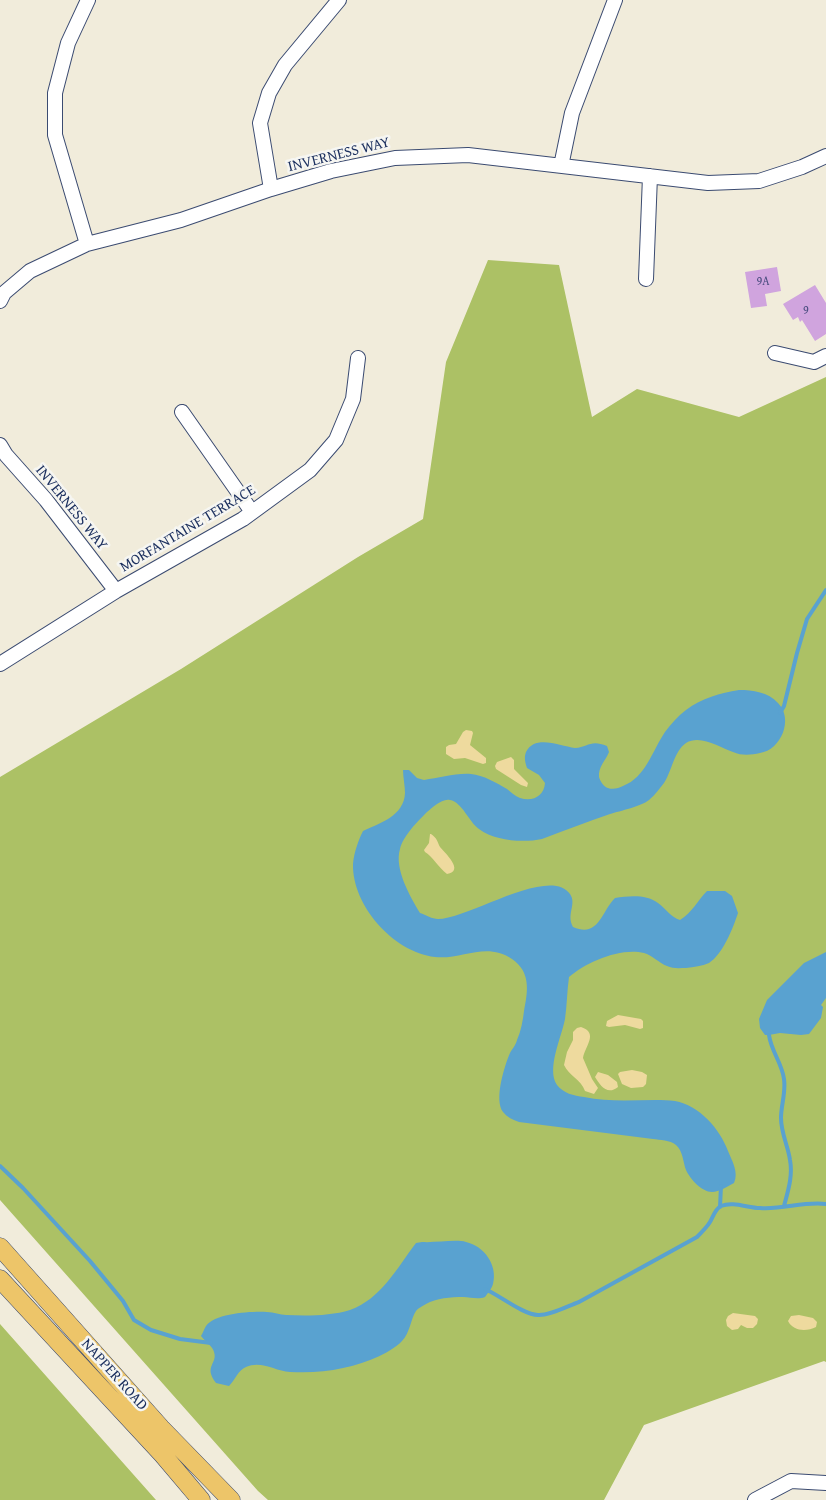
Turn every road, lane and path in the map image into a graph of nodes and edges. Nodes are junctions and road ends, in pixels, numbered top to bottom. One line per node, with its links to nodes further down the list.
1 (88, 0): 8 (street)
2 (339, 0): 7 (street)
3 (615, 0): 5 (street)
4 (826, 156): 6 (street, INVERNESS WAY)
5 (561, 166): 6 (street, INVERNESS WAY); 7 (street, INVERNESS WAY)
6 (650, 176): 9 (street)
7 (270, 189): 8 (street, INVERNESS WAY)
8 (87, 244): 10 (street, INVERNESS WAY)
9 (646, 279)
10 (0, 300)
11 (775, 352): 12 (street)
12 (826, 356)
13 (358, 358): 16 (street, MORFANTAINE TERRACE)
14 (182, 412): 16 (street)
15 (0, 445): 17 (street, INVERNESS WAY)
16 (252, 512): 17 (street, MORFANTAINE TERRACE)
17 (116, 591): 18 (street, MORFANTAINE TERRACE)
18 (0, 664)
19 (0, 1247): 23 (main road, NAPPER ROAD)
20 (0, 1279): 22 (main road, NAPPER ROAD)
21 (826, 1483): 24 (street)
22 (201, 1500)
23 (231, 1500)
24 (756, 1500)

